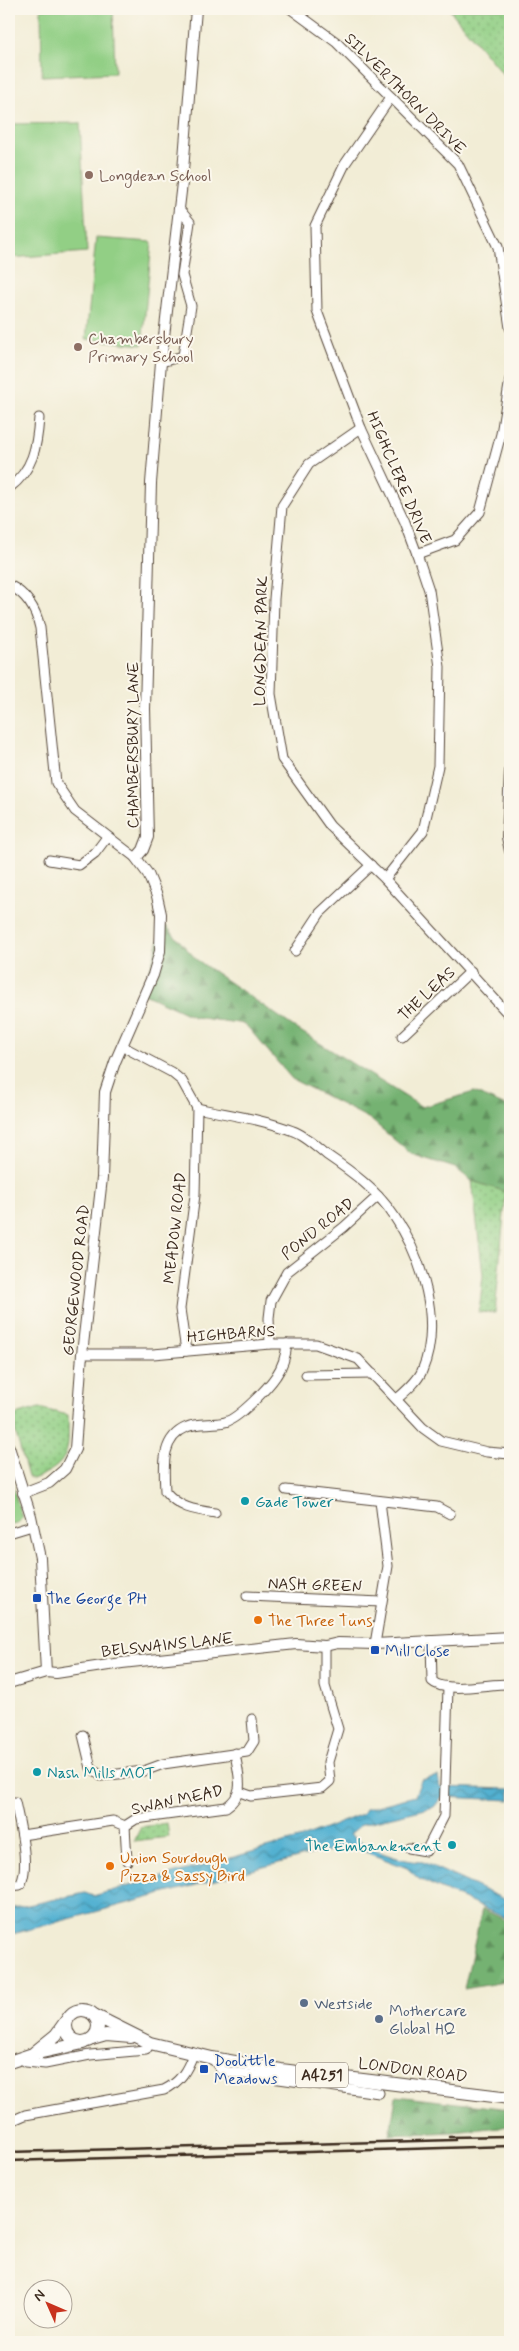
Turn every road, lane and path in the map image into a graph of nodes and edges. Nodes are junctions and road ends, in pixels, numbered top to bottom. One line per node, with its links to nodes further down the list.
1 (196, 9): 4 (street, CHAMBERSBURY LANE)
2 (291, 9): 3 (street, SILVERTHORN DRIVE)
3 (390, 97): 5 (street, SILVERTHORN DRIVE); 9 (street, HIGHCLERE DRIVE)
4 (179, 209): 6 (street, CHAMBERSBURY LANE); 6 (street)
5 (510, 328)
6 (161, 362): 16 (street, CHAMBERSBURY LANE)
7 (510, 379): 11 (street)
8 (39, 418): 10 (street)
9 (360, 428): 11 (street, HIGHCLERE DRIVE); 18 (street, LONGDEAN PARK)
10 (9, 488)
11 (417, 554): 19 (street, HIGHCLERE DRIVE)
12 (9, 585): 14 (street)
13 (510, 771): 15 (street)
14 (106, 838): 16 (street); 17 (street)
15 (510, 851)
16 (136, 858): 24 (street)
17 (49, 860)
18 (371, 865): 19 (street, LONGDEAN PARK); 20 (street)
19 (385, 879): 21 (street, LONGDEAN PARK)
20 (295, 951)
21 (471, 971): 22 (street, LONGDEAN PARK); 23 (street, THE LEAS)
22 (510, 1012)
23 (402, 1036)
24 (122, 1046): 25 (street); 30 (street, GEORGEWOOD ROAD)
25 (197, 1108): 26 (street); 29 (street, MEADOW ROAD)
26 (378, 1196): 27 (street, POND ROAD); 33 (street)
27 (270, 1344): 28 (street, HIGHBARNS); 29 (street, HIGHBARNS)
28 (287, 1344): 31 (street, HIGHBARNS); 39 (street)
29 (186, 1351): 30 (street, HIGHBARNS)
30 (82, 1354): 37 (street, GEORGEWOOD ROAD)
31 (374, 1374): 32 (street); 33 (street, HIGHBARNS)
32 (306, 1375)
33 (397, 1399): 35 (street)
34 (9, 1447): 37 (street)
35 (510, 1454)
36 (286, 1490): 38 (street)
37 (23, 1493): 41 (street)
38 (380, 1501): 40 (street); 44 (street)
39 (215, 1513)
40 (450, 1514)
41 (32, 1526): 42 (street); 49 (street)
42 (9, 1533)
43 (247, 1596): 44 (street, NASH GREEN)
44 (381, 1602): 47 (street)
45 (510, 1637): 46 (street, BELSWAINS LANE)
46 (431, 1641): 47 (street, BELSWAINS LANE); 52 (street)
47 (375, 1644): 48 (street, BELSWAINS LANE)
48 (325, 1646): 49 (street, BELSWAINS LANE); 56 (street)
49 (46, 1672): 50 (street, BELSWAINS LANE)
50 (9, 1683)
51 (510, 1684): 52 (street)
52 (448, 1688): 60 (street)
53 (252, 1719): 55 (street)
54 (83, 1735): 55 (street)
55 (235, 1754): 56 (street)
56 (240, 1792): 58 (street, SWAN MEAD)
57 (15, 1802): 59 (street)
58 (125, 1826): 59 (street, SWAN MEAD); 61 (street, SWAN MEAD)
59 (22, 1834): 62 (street)
60 (409, 1848)
61 (127, 1860)
62 (9, 1886)
63 (94, 2015): 64 (main road, A4251); 65 (main road, LONDON ROAD / A4251); 66 (main road)
64 (66, 2021): 66 (main road); 68 (main road, LONDON ROAD / A4251)
65 (136, 2037): 66 (main road, LONDON ROAD / A4251); 67 (main road, LONDON ROAD / A4251)
66 (87, 2041): 68 (main road, LONDON ROAD / A4251)
67 (150, 2043): 69 (main road, LONDON ROAD / A4251); 71 (street)
68 (33, 2054): 71 (main road, LONDON ROAD / A4251)
69 (193, 2054): 70 (main road, LONDON ROAD / A4251); 74 (street)
70 (212, 2058): 72 (street); 73 (main road, LONDON ROAD / A4251)
71 (14, 2060)
72 (379, 2093)
73 (510, 2098)
74 (9, 2122)

